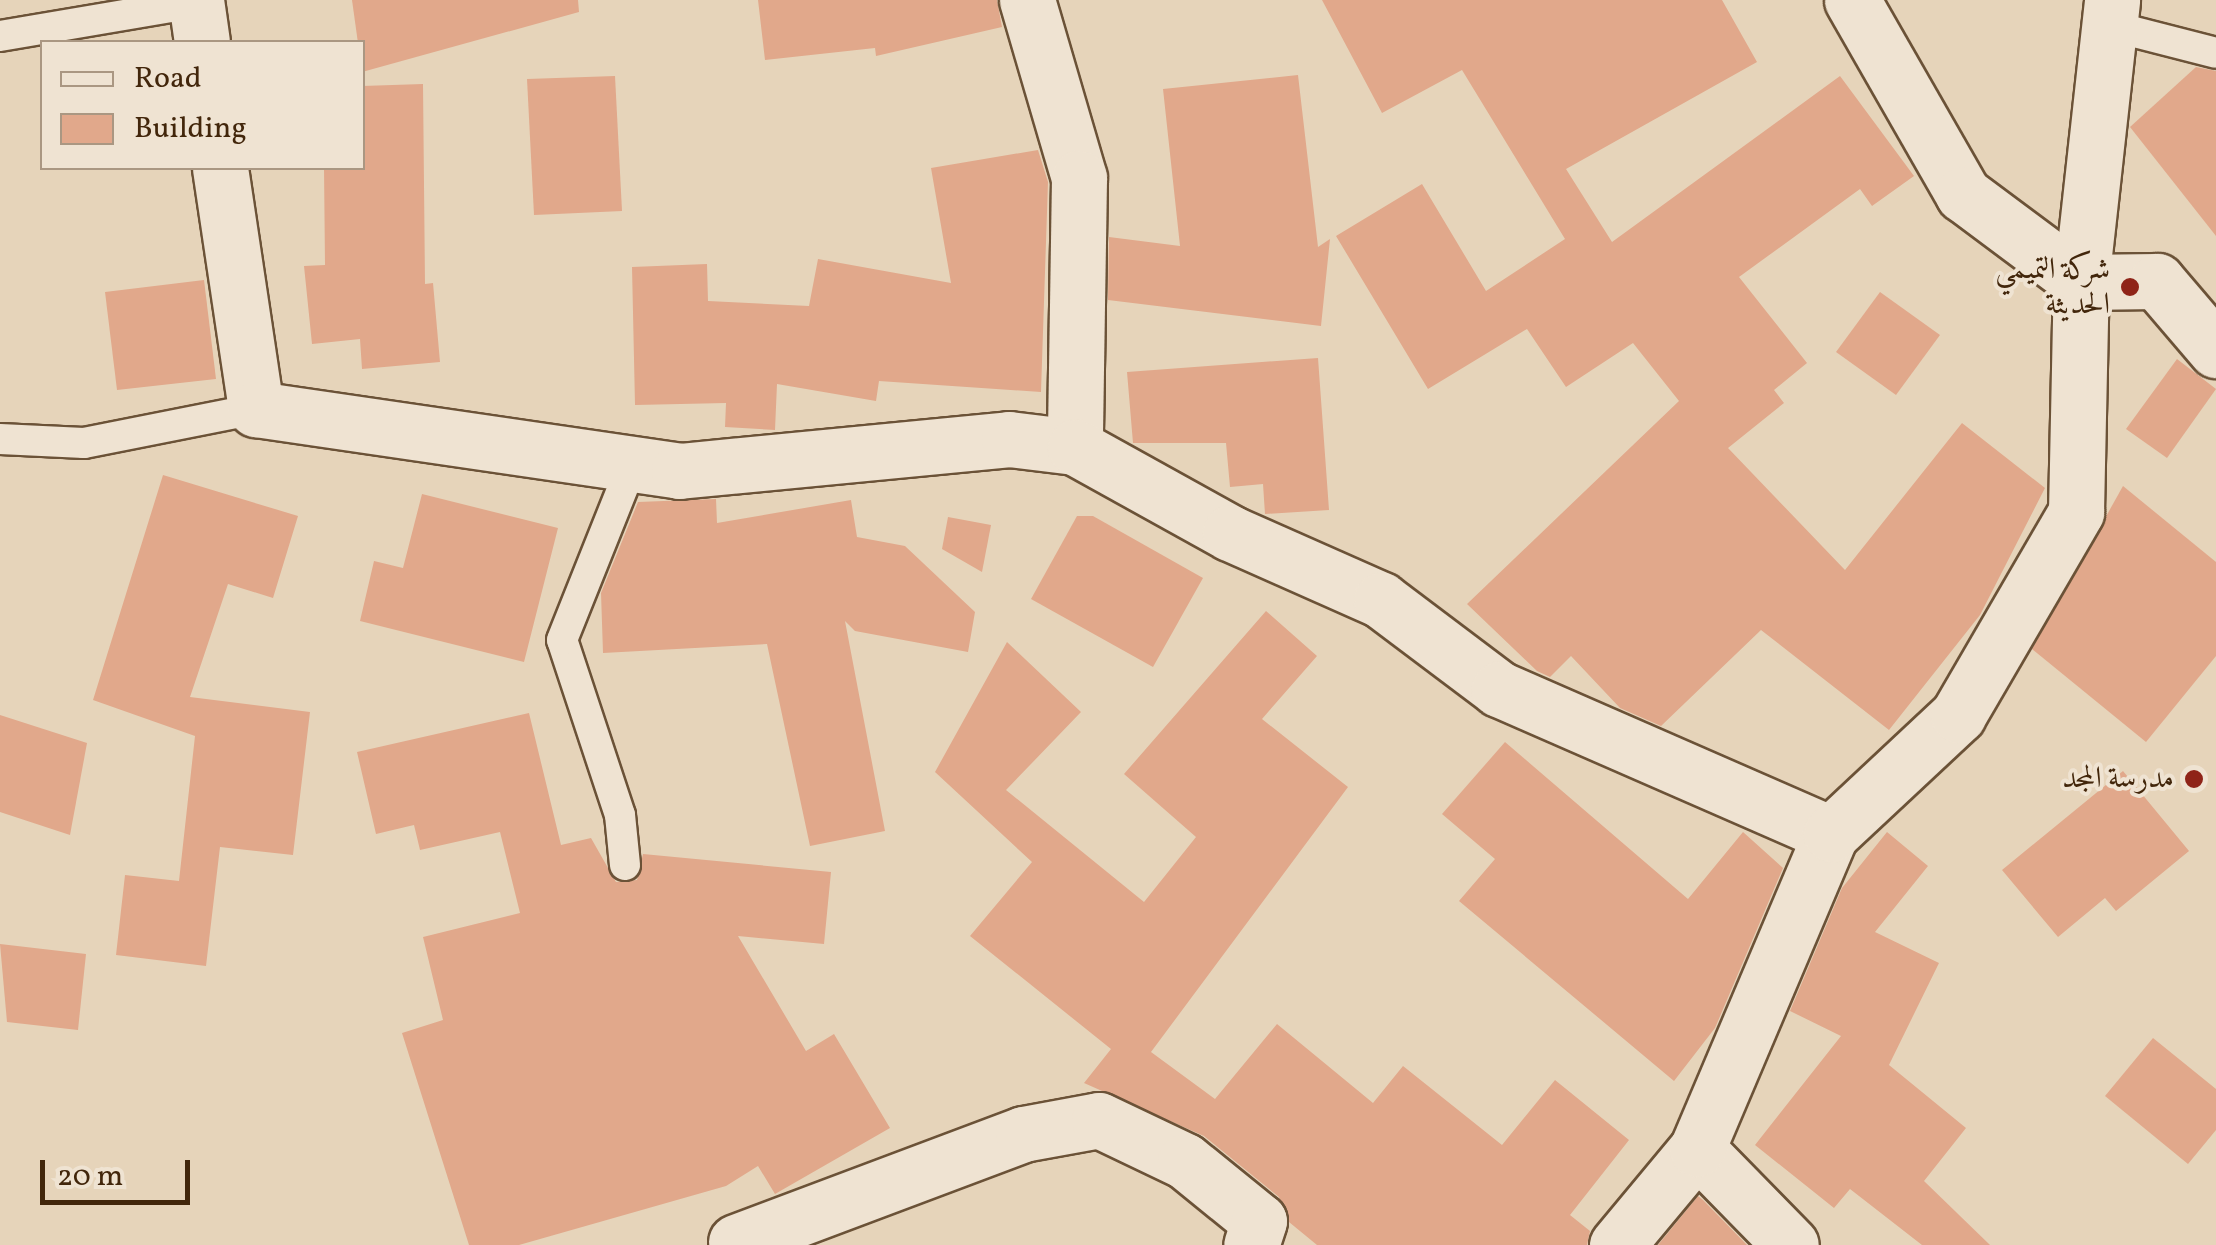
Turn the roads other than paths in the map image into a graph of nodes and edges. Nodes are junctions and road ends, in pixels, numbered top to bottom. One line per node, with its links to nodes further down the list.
1 (1028, 0): 12 (street)
2 (1852, 0): 8 (street)
3 (2112, 13): 6 (lane); 8 (street)
4 (198, 15): 5 (lane)
5 (0, 36)
6 (2216, 52)
7 (220, 170): 10 (street)
8 (2081, 282): 9 (street); 14 (street)
9 (2216, 350)
10 (256, 409): 11 (lane); 13 (street)
11 (0, 439)
12 (1075, 448): 13 (street); 14 (street)
13 (632, 466): 15 (lane)
14 (1831, 834): 16 (street)
15 (625, 865)
16 (1698, 1149): 19 (street); 20 (street)
17 (736, 1242): 18 (street)
18 (1251, 1245)
19 (1617, 1245)
20 (1791, 1245)

